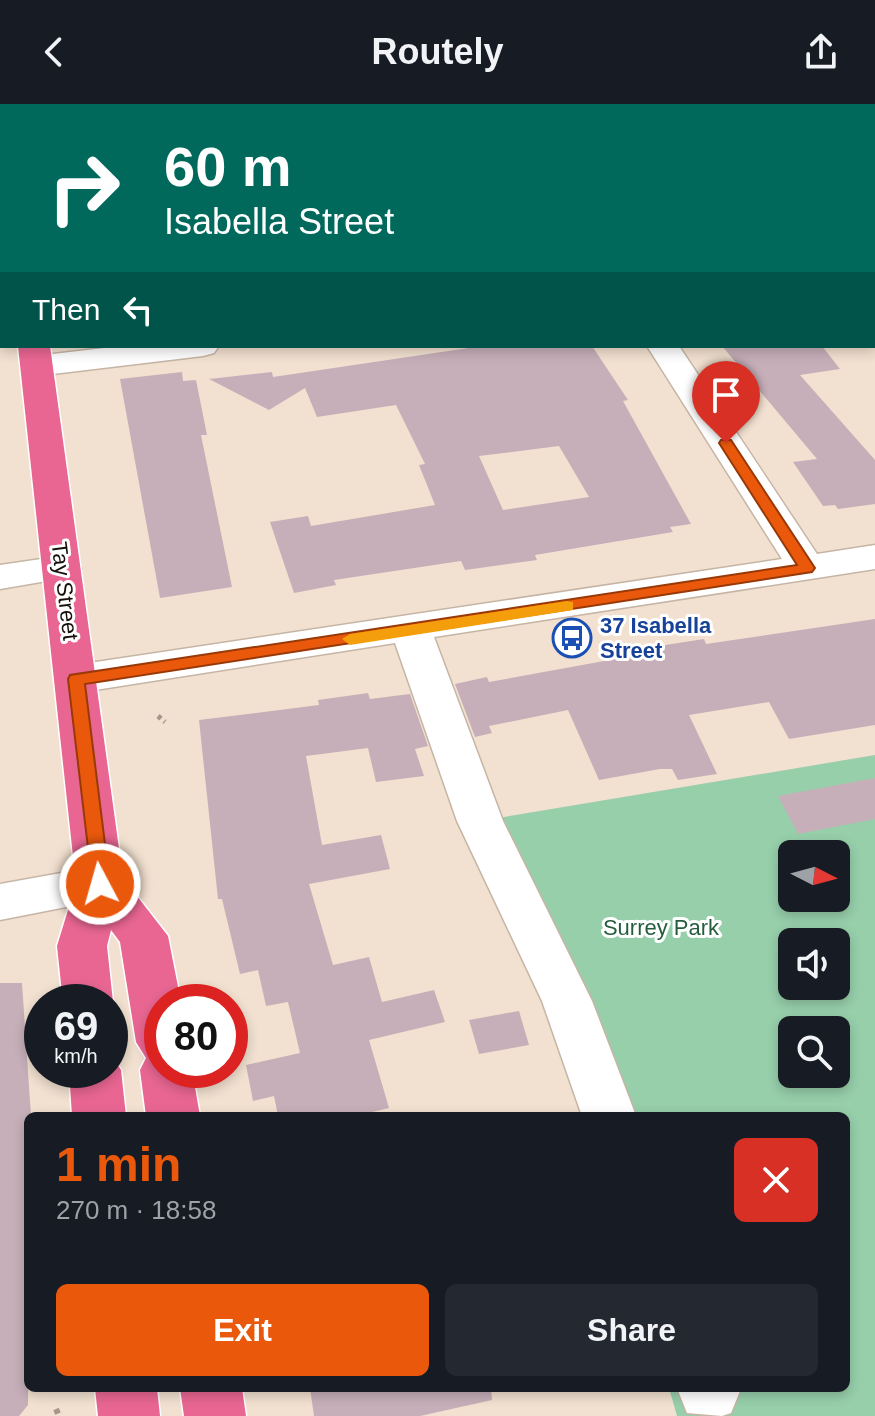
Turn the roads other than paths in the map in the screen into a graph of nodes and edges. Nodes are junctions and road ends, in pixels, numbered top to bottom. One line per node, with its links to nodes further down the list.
1 (169, 348): 3 (street)
2 (664, 348): 6 (street)
3 (35, 356): 5 (highway, Tay Street)
4 (875, 557): 6 (street)
5 (62, 568): 7 (street); 9 (highway, Tay Street)
6 (807, 568): 8 (street)
7 (0, 577)
8 (411, 631): 9 (street); 18 (street)
9 (76, 679): 10 (highway, Tay Street)
10 (100, 884): 11 (street); 12 (highway, Tay Street); 13 (highway)
11 (0, 902)
12 (86, 984)
13 (152, 984)
14 (97, 1088): 16 (highway)
15 (169, 1088): 17 (highway)
16 (99, 1112)
17 (172, 1112)
18 (608, 1112)
19 (126, 1392): 21 (highway)
20 (212, 1392): 22 (highway)
21 (129, 1416)
22 (215, 1416)

